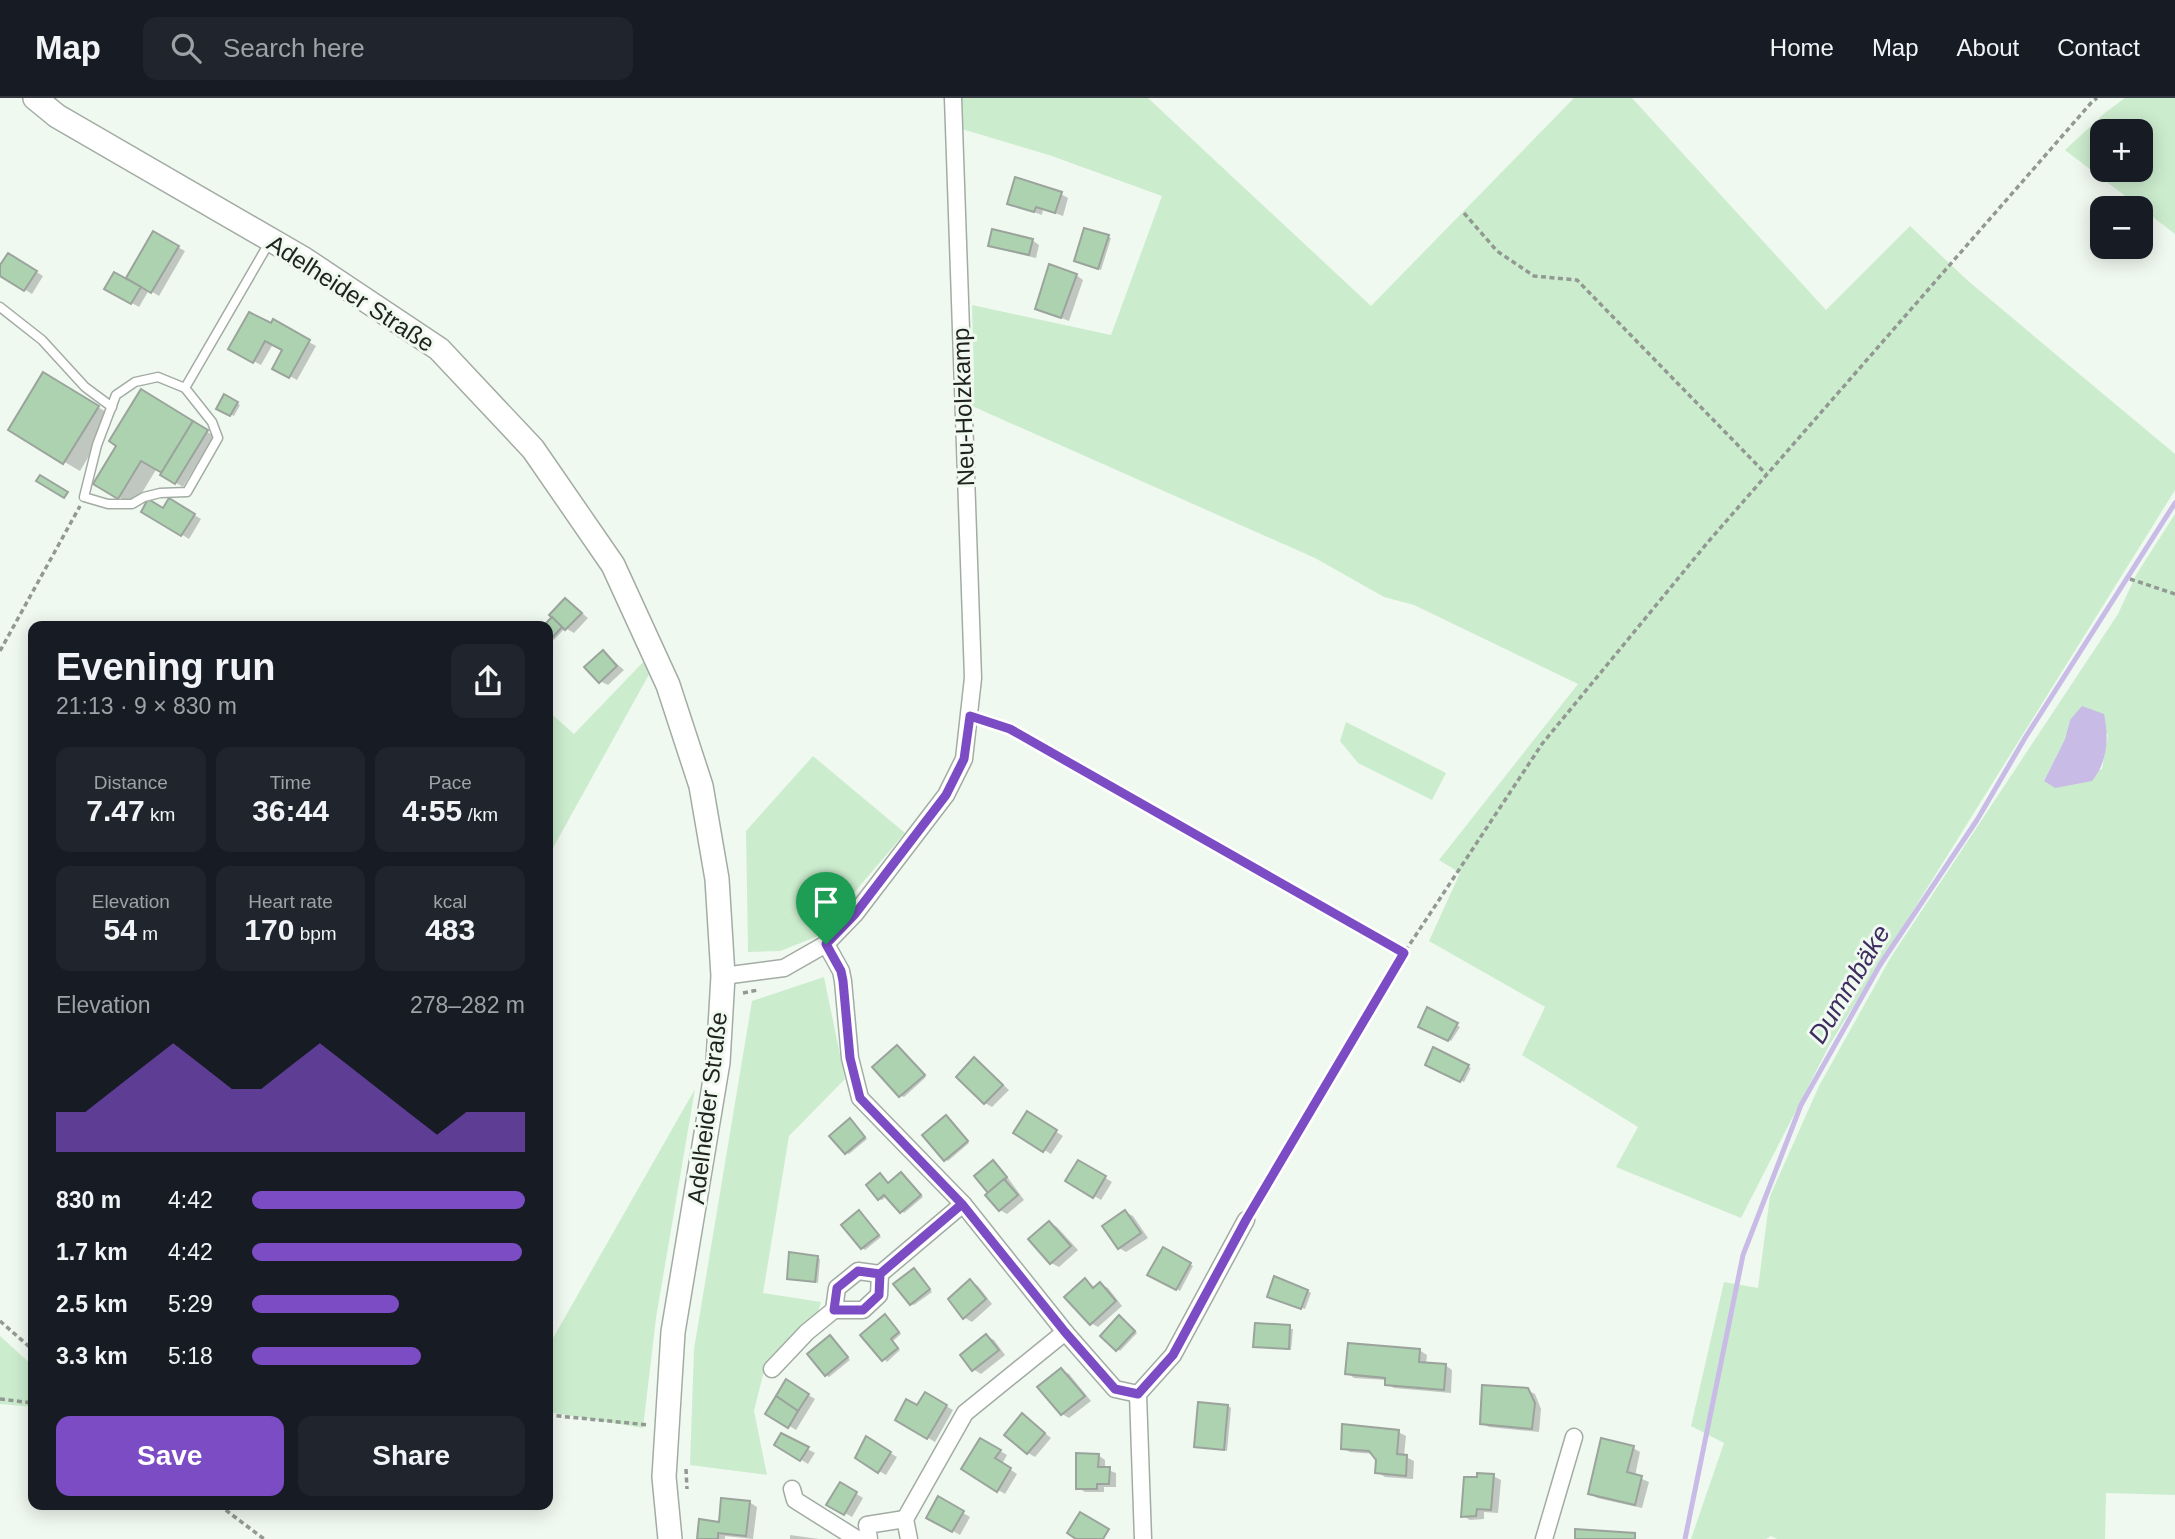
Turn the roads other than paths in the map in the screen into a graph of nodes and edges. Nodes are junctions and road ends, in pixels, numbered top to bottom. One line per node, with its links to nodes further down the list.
1 (35, 98): 3 (street, Adelheider Straße)
2 (953, 98): 7 (street, Neu-Holzkamp)
3 (270, 240): 5 (lane); 8 (street, Adelheider Straße)
4 (0, 307): 6 (lane)
5 (185, 388): 6 (lane); 6 (lane)
6 (112, 407)
7 (826, 944): 8 (street, Neu-Holzkamp); 9 (street)
8 (733, 976): 19 (street, Adelheider Straße)
9 (962, 1204): 11 (street); 13 (street)
10 (1246, 1220): 15 (street)
11 (880, 1274): 12 (street); 12 (street)
12 (834, 1310): 14 (street)
13 (1065, 1332): 15 (street); 18 (street)
14 (772, 1369)
15 (1138, 1394): 23 (street)
16 (1574, 1437): 24 (street)
17 (792, 1489): 20 (street)
18 (905, 1519): 21 (street); 22 (street)
19 (670, 1539)
20 (857, 1539)
21 (869, 1539)
22 (909, 1539)
23 (1143, 1539)
24 (1545, 1539)

